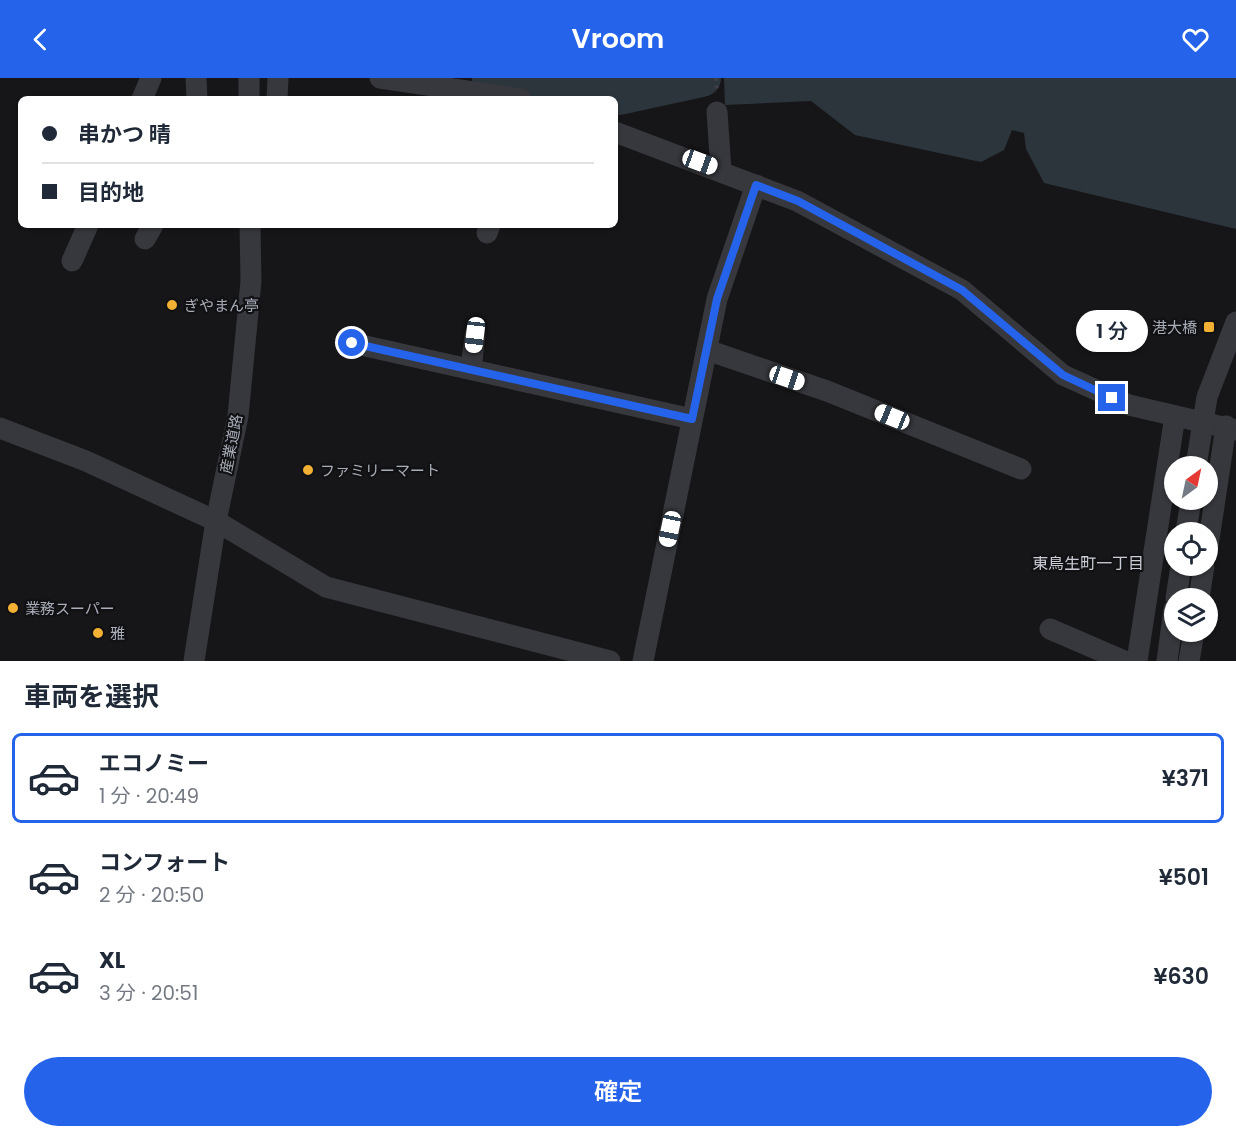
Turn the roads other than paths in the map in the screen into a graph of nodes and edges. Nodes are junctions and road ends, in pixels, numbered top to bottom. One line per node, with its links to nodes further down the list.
1 (151, 78): 7 (street)
2 (196, 78): 8 (street)
3 (249, 78): 9 (street)
4 (278, 78): 10 (street)
5 (380, 78): 6 (street)
6 (420, 92): 11 (street)
7 (143, 96)
8 (197, 96)
9 (249, 96)
10 (277, 96)
11 (478, 96)
12 (717, 112): 14 (street)
13 (618, 133): 14 (street)
14 (721, 170): 15 (street)
15 (756, 185): 22 (street); 24 (street)
16 (87, 228): 18 (street)
17 (250, 228): 30 (street, 産業道路)
18 (72, 261)
19 (1236, 322): 28 (street, bridge)
20 (475, 335): 23 (street)
21 (352, 343): 23 (street)
22 (707, 350): 25 (street); 29 (street)
23 (471, 369): 25 (street)
24 (1175, 416): 27 (street); 39 (street)
25 (692, 419): 37 (street)
26 (0, 428): 30 (street)
27 (1231, 428): 31 (street)
28 (1198, 456)
29 (1022, 469)
30 (216, 521): 35 (street); 36 (street, 産業道路)
31 (1213, 522)
32 (1050, 629): 38 (street)
33 (1170, 642): 40 (street)
34 (1193, 642): 41 (street)
35 (605, 660)
36 (194, 661)
37 (643, 661)
38 (1124, 661)
39 (1137, 661)
40 (1167, 661)
41 (1190, 661)

